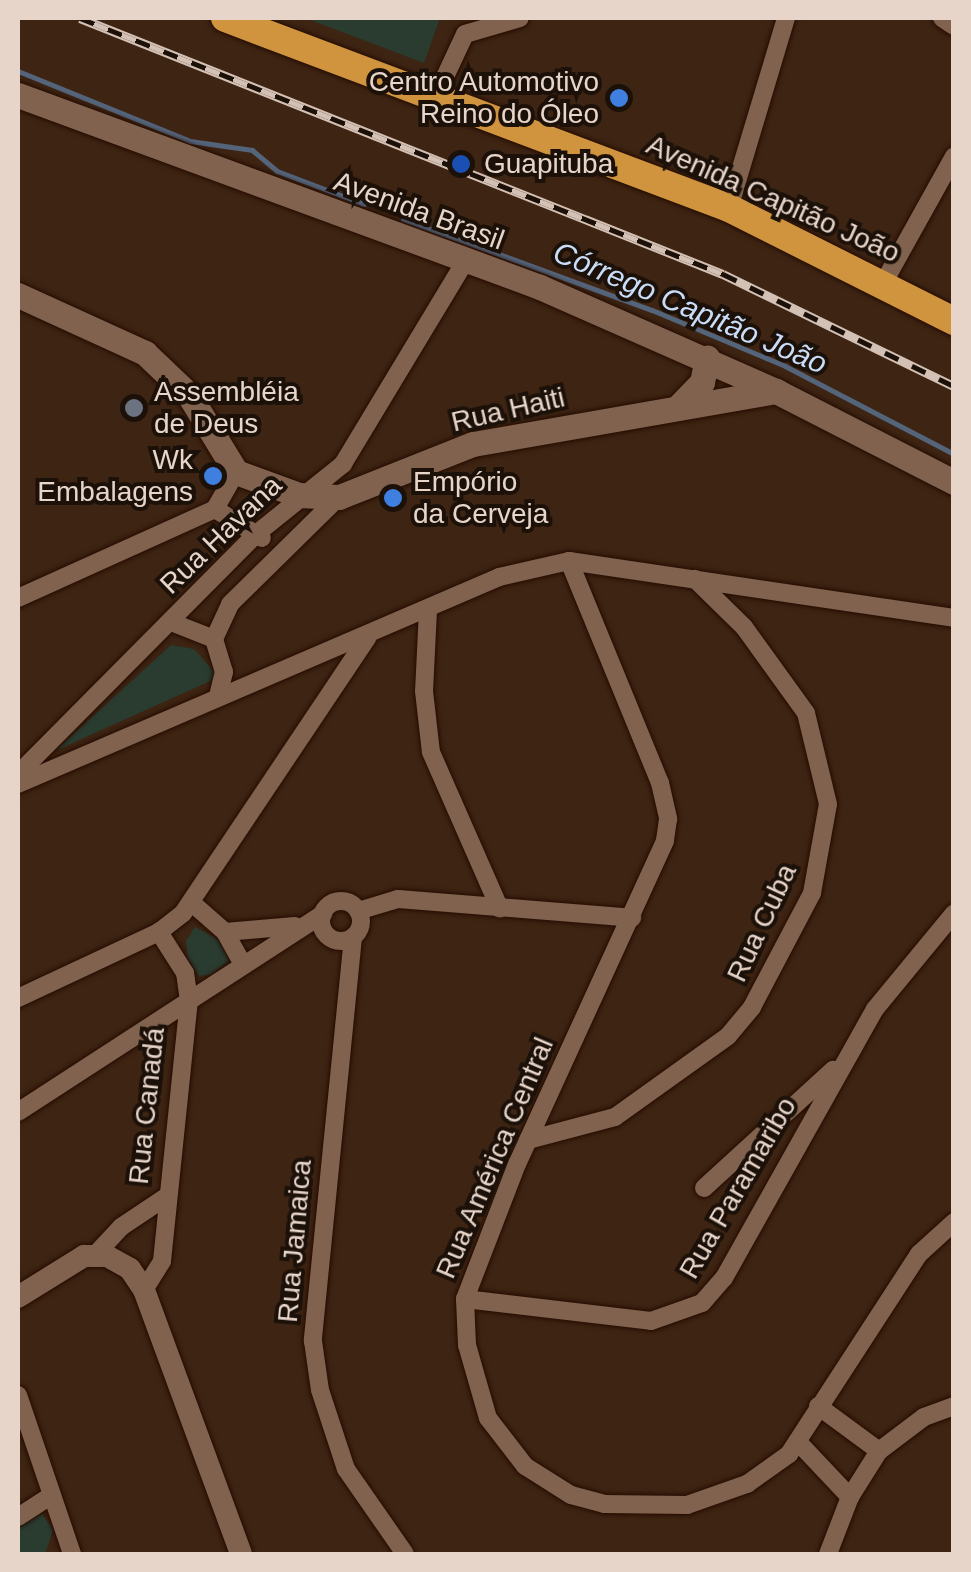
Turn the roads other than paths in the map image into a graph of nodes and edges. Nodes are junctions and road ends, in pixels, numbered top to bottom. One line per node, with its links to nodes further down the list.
1 (226, 18): 7 (highway, Avenida Capitão João)
2 (520, 18): 7 (street)
3 (786, 18): 9 (street)
4 (942, 18): 5 (street)
5 (954, 26)
6 (18, 95): 10 (main road, Avenida Brasil)
7 (436, 96): 9 (highway, Avenida Capitão João)
8 (954, 156): 11 (street)
9 (729, 208): 11 (highway, Avenida Capitão João)
10 (465, 262): 14 (main road, Avenida Brasil); 19 (street, Rua Havana)
11 (884, 282): 13 (highway, Avenida Capitão João)
12 (18, 295): 17 (main road)
13 (954, 321)
14 (707, 358): 15 (main road, Avenida Brasil); 16 (main road)
15 (776, 391): 16 (main road, Rua Haiti); 18 (main road, Avenida Brasil)
16 (677, 408): 20 (main road, Rua Haiti)
17 (236, 472): 19 (main road, Rua Haiti); 21 (street)
18 (954, 482)
19 (299, 495): 20 (main road, Rua Haiti); 22 (street, Rua Havana)
20 (339, 497): 23 (street, Rua Havana)
21 (215, 510): 22 (street); 26 (street)
22 (256, 534): 23 (street); 29 (street, Rua Havana)
23 (278, 550): 31 (street, Rua Havana)
24 (569, 560): 25 (street); 27 (street); 42 (street, Rua América Central)
25 (696, 579): 28 (street); 57 (street, Rua Cuba)
26 (18, 598)
27 (428, 610): 30 (street); 38 (street)
28 (954, 618)
29 (171, 622): 31 (street); 35 (street, Rua Havana)
30 (369, 635): 33 (street); 37 (street)
31 (214, 639): 32 (street)
32 (224, 672): 33 (street); 34 (street)
33 (248, 685): 34 (street)
34 (218, 696): 36 (street)
35 (18, 774)
36 (18, 784)
37 (192, 902): 45 (street); 46 (street)
38 (500, 909): 39 (street); 42 (street)
39 (358, 911): 41 (street); 48 (street)
40 (954, 913): 50 (street, Rua Paramaribo)
41 (323, 914): 43 (street); 47 (street)
42 (632, 918): 57 (street, Rua América Central)
43 (300, 925): 46 (street); 49 (street)
44 (954, 928): 50 (street, Rua Paramaribo)
45 (159, 932): 53 (street); 54 (street, Rua Canadá)
46 (225, 932): 51 (street)
47 (329, 936): 48 (street); 49 (street); 52 (street)
48 (353, 937): 52 (street, Rua Jamaica)
49 (281, 939): 51 (street)
50 (921, 948): 55 (street, Rua Paramaribo)
51 (243, 964): 54 (street)
52 (350, 970): 75 (street, Rua Jamaica)
53 (18, 998)
54 (189, 1002): 56 (street); 59 (street, Rua Canadá)
55 (838, 1067): 58 (street); 64 (street, Rua Paramaribo)
56 (18, 1112)
57 (528, 1140): 64 (street, Rua América Central)
58 (704, 1188)
59 (166, 1197): 61 (street); 62 (street, Rua Canadá)
60 (954, 1222): 66 (street, Rua América Central)
61 (96, 1254): 62 (street); 63 (street)
62 (144, 1290): 74 (street)
63 (18, 1297)
64 (465, 1299): 68 (street, Rua América Central)
65 (18, 1395): 70 (street)
66 (818, 1406): 68 (street, Rua América Central); 69 (street)
67 (954, 1406): 69 (street)
68 (798, 1442): 71 (street)
69 (879, 1451): 71 (street)
70 (52, 1495): 72 (street); 73 (street)
71 (850, 1497): 76 (street)
72 (18, 1517)
73 (72, 1554)
74 (241, 1554)
75 (405, 1554)
76 (828, 1554)

